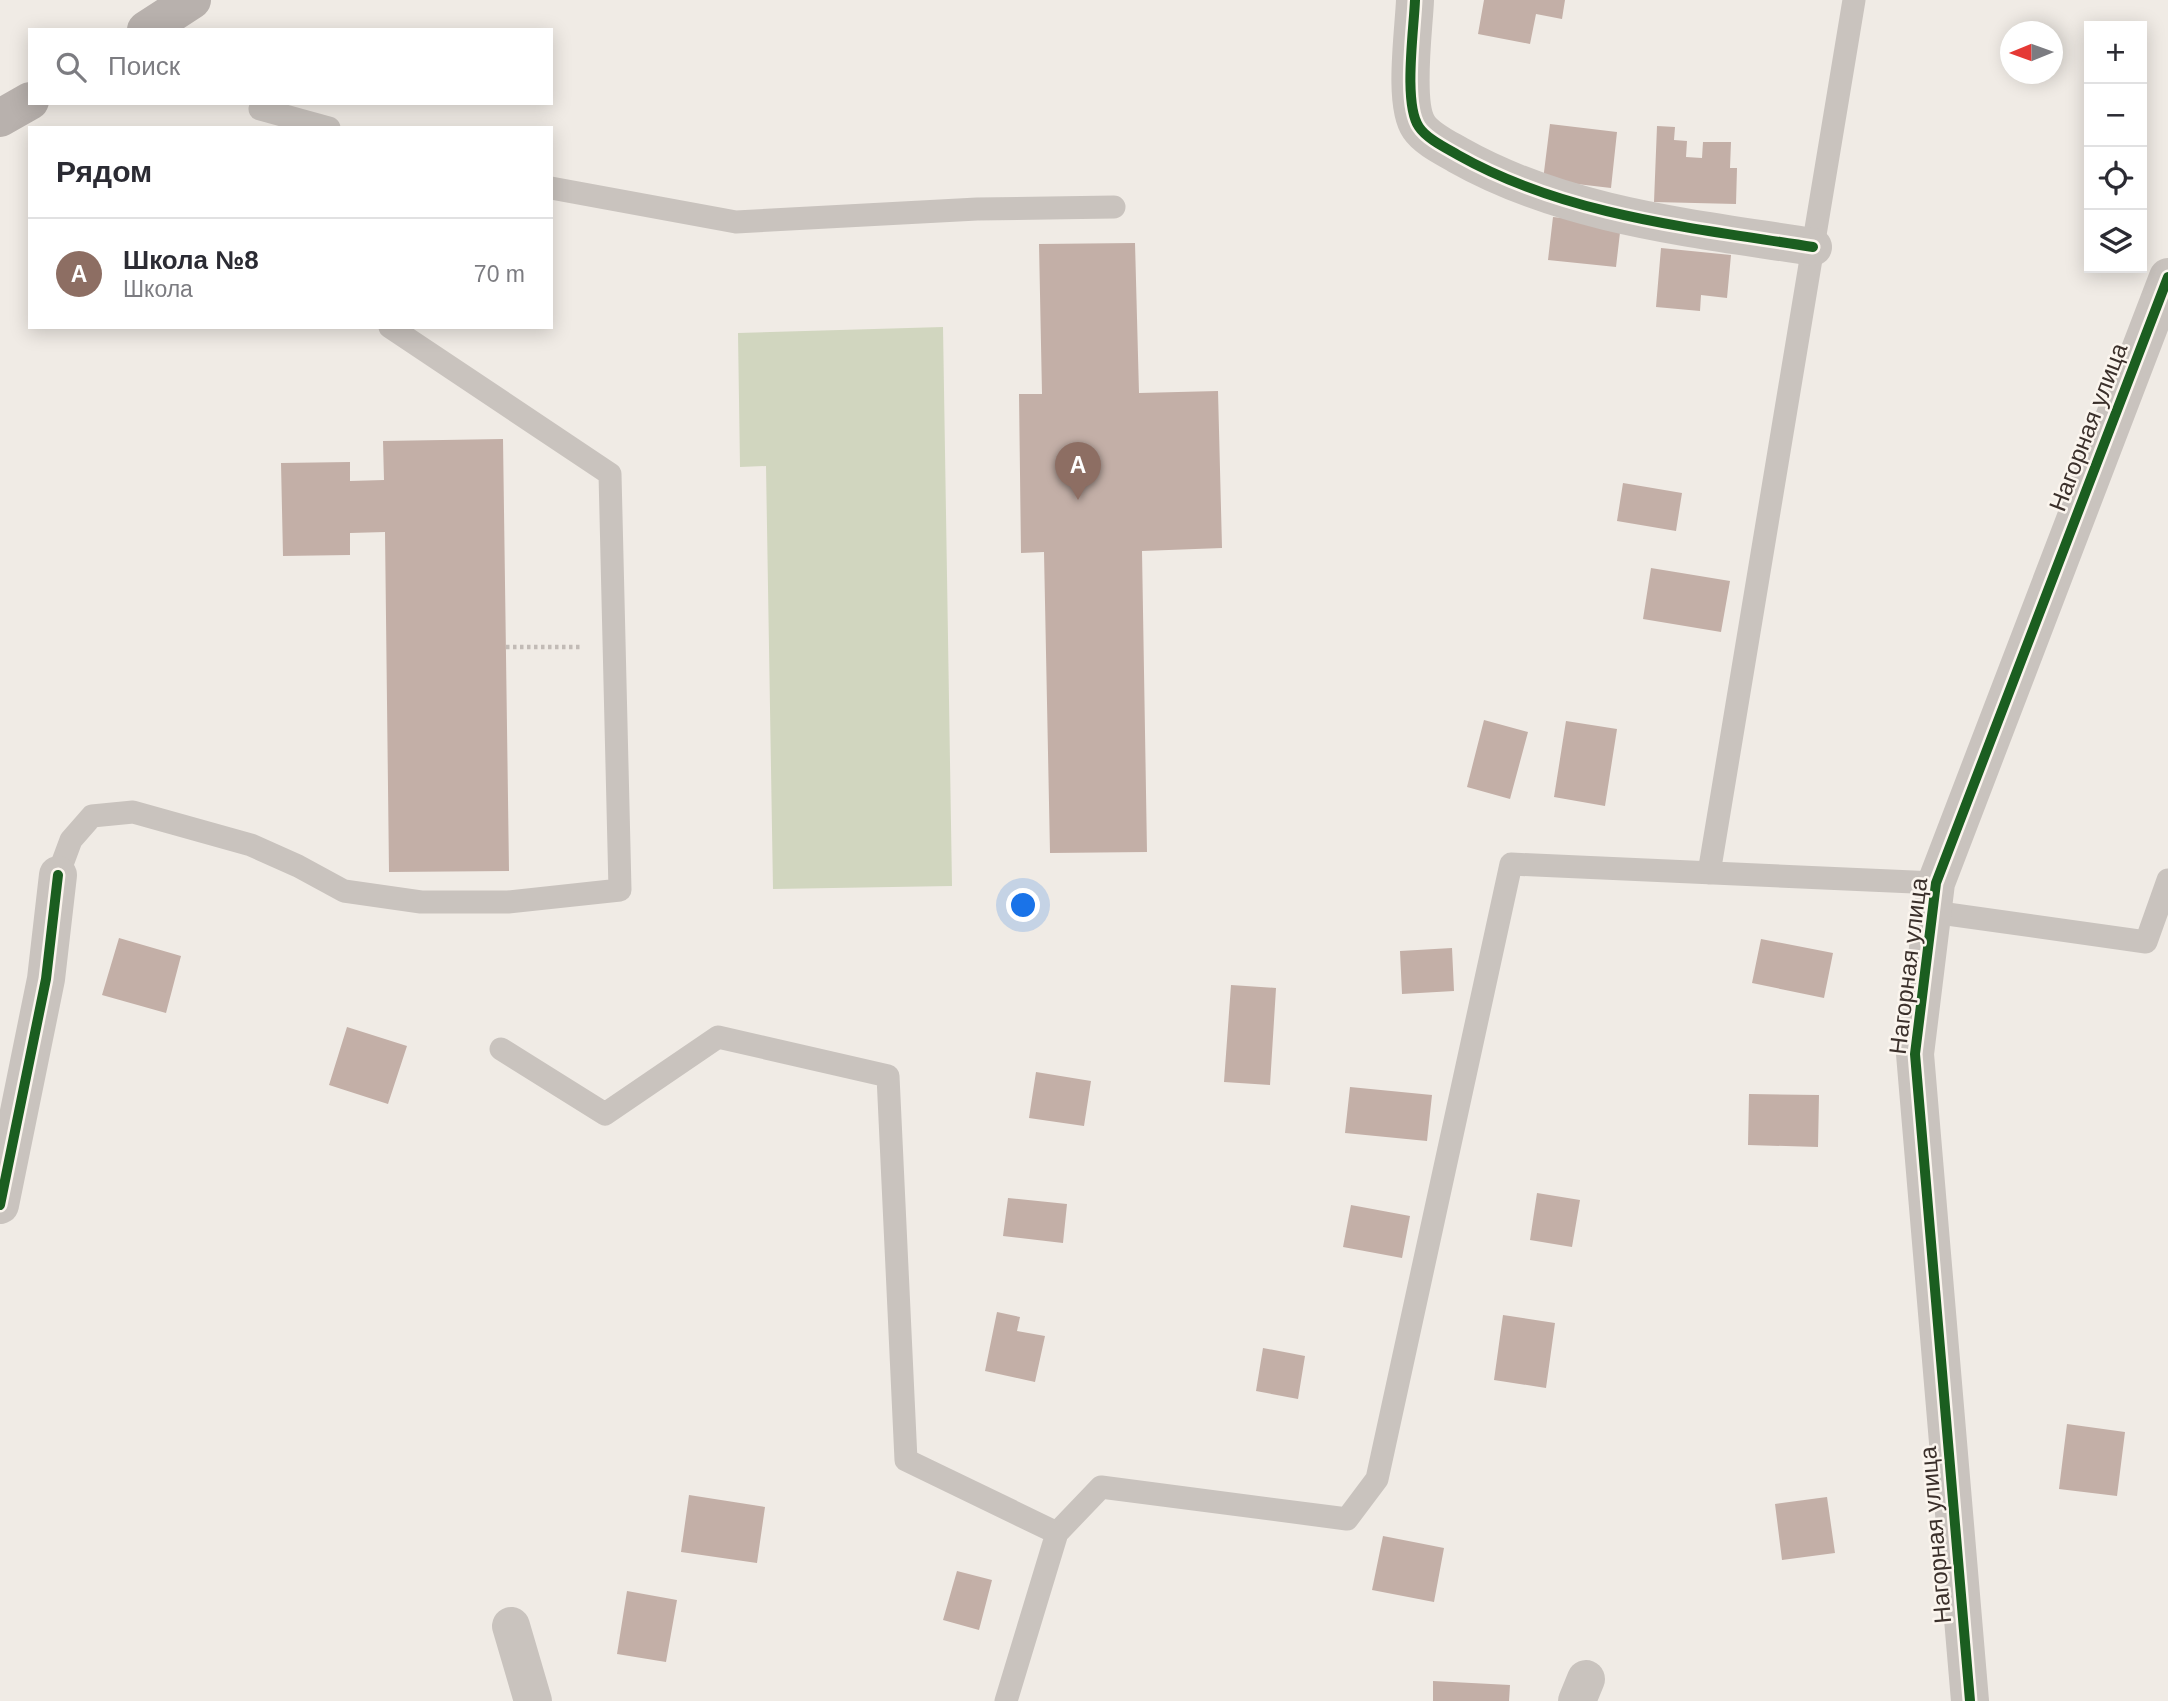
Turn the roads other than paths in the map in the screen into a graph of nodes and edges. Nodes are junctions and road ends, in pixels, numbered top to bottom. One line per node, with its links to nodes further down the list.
1 (192, 0): 4 (main road)
2 (1415, 0): 11 (street)
3 (1854, 0): 11 (lane)
4 (149, 28)
5 (28, 102): 7 (main road)
6 (258, 113): 8 (lane)
7 (0, 118)
8 (320, 126)
9 (553, 188): 10 (lane)
10 (1114, 207)
11 (1813, 247): 14 (lane)
12 (2168, 277): 17 (street, Нагорная улица)
13 (393, 329): 15 (lane)
14 (1709, 873): 17 (lane); 20 (lane)
15 (58, 876): 19 (street)
16 (2168, 880): 17 (lane)
17 (1934, 898): 24 (street, Нагорная улица)
18 (501, 1049): 20 (lane)
19 (0, 1205)
20 (1057, 1532): 23 (lane)
21 (511, 1626): 22 (street)
22 (533, 1701)
23 (1006, 1701)
24 (1970, 1701)

